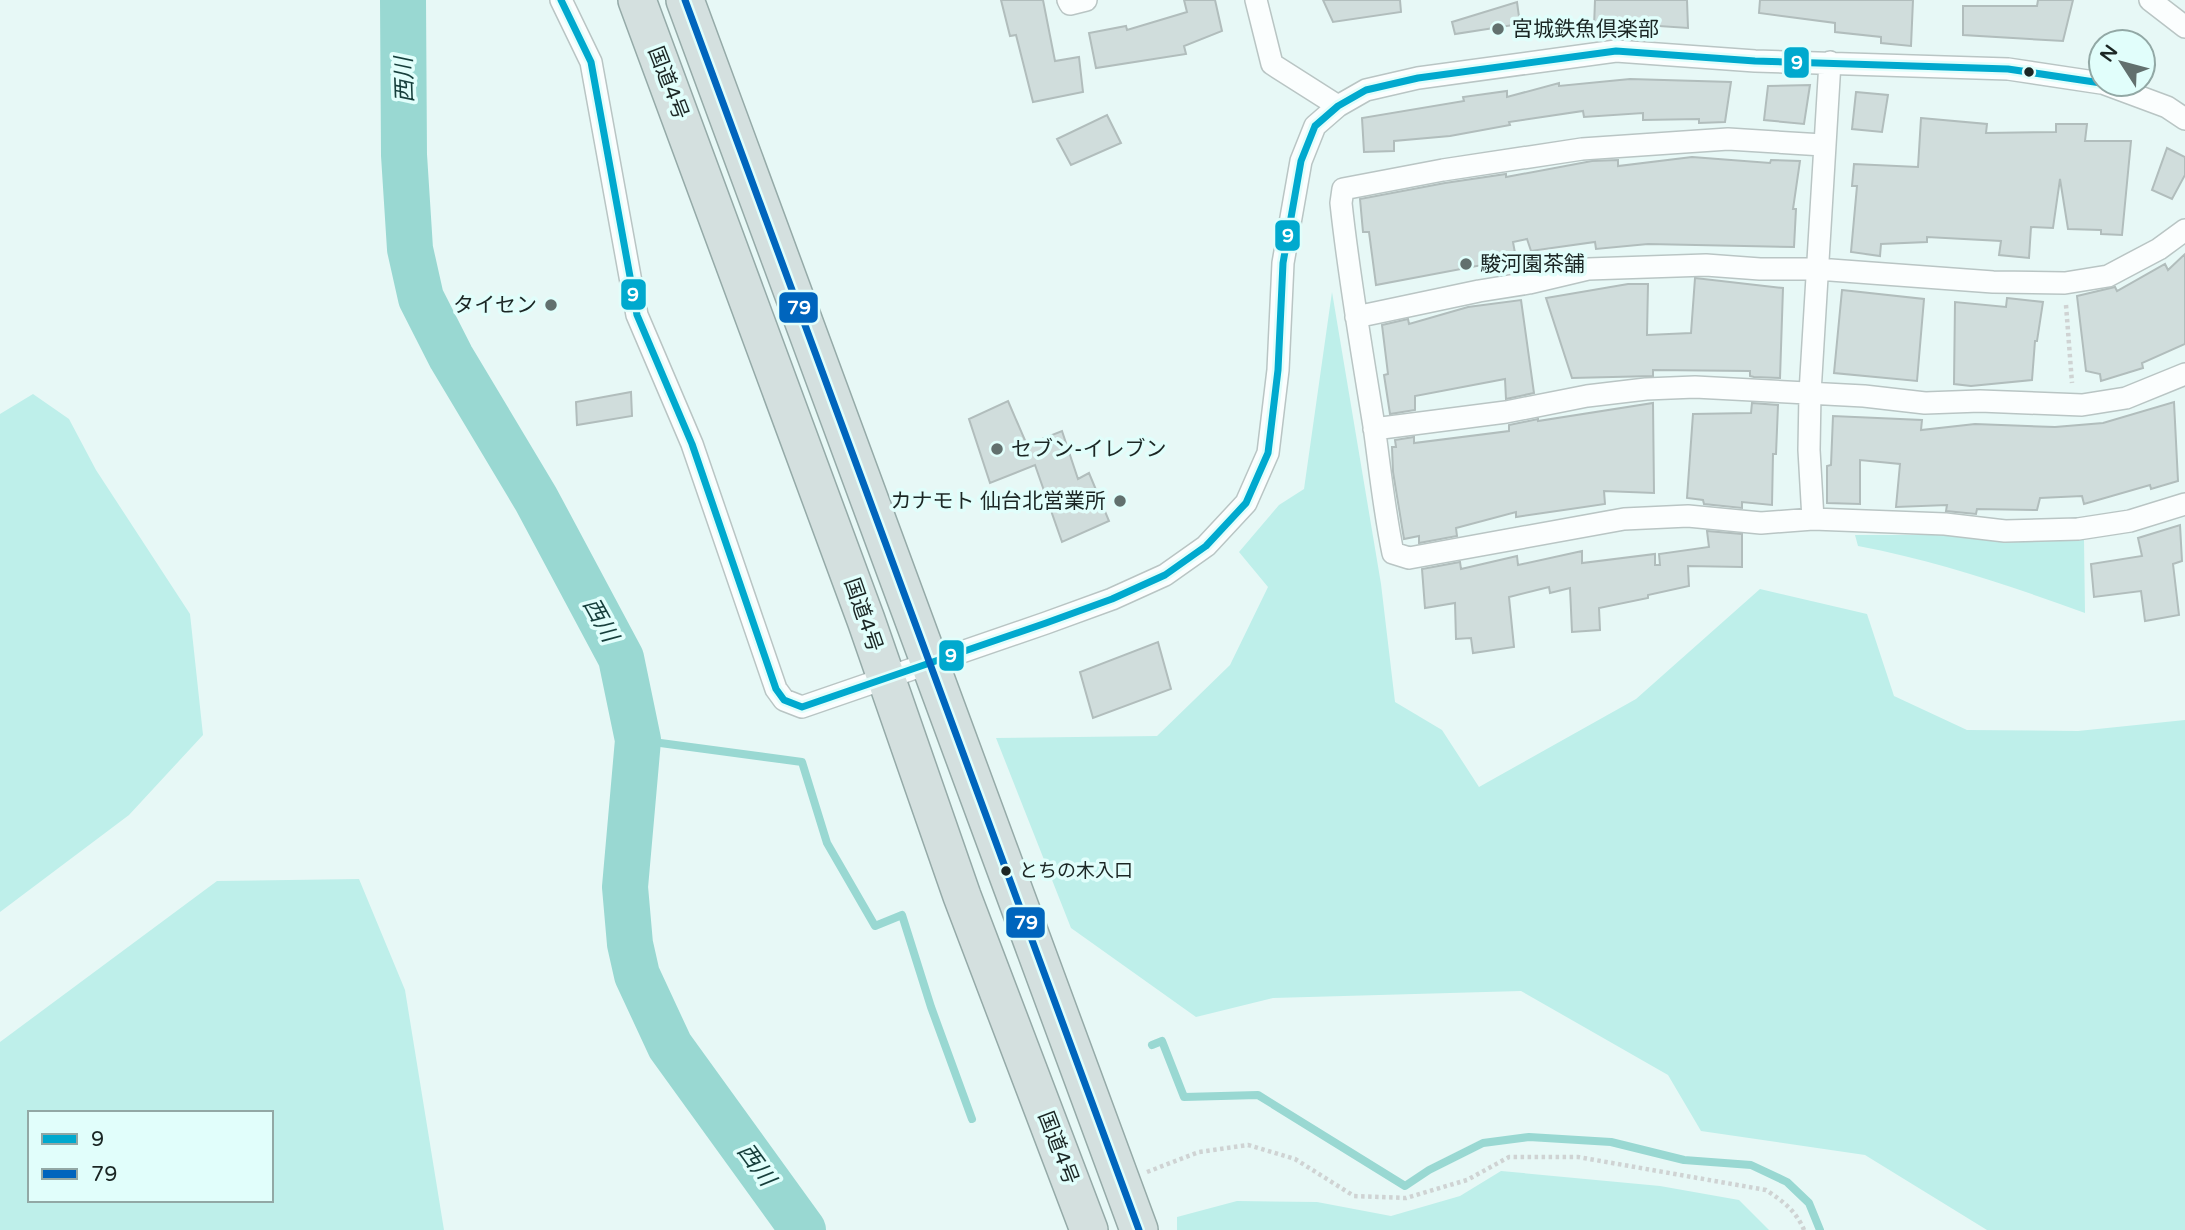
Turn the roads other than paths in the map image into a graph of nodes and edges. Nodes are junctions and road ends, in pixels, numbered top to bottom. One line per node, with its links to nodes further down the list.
1 (561, 0): 24 (street)
2 (637, 0): 24 (highway, 国道4号)
3 (685, 0): 23 (highway)
4 (1068, 0): 5 (street)
5 (1086, 0)
6 (1256, 0): 12 (street)
7 (2150, 0): 8 (street)
8 (2180, 15)
9 (1830, 62): 10 (street); 12 (street); 14 (street)
10 (2087, 81)
11 (2145, 98): 13 (street)
12 (1338, 106): 23 (street)
13 (2185, 118)
14 (1823, 145): 16 (street); 17 (street)
15 (2185, 230): 16 (street)
16 (1817, 269): 17 (street); 19 (street)
17 (1356, 317): 20 (street)
18 (2185, 374): 19 (street)
19 (1810, 393): 20 (street); 22 (street)
20 (1374, 429): 22 (street)
21 (2185, 504): 22 (street)
22 (1813, 519)
23 (931, 664): 24 (street); 26 (highway)
24 (885, 680): 25 (highway, 国道4号)
25 (1089, 1230)
26 (1139, 1230)

